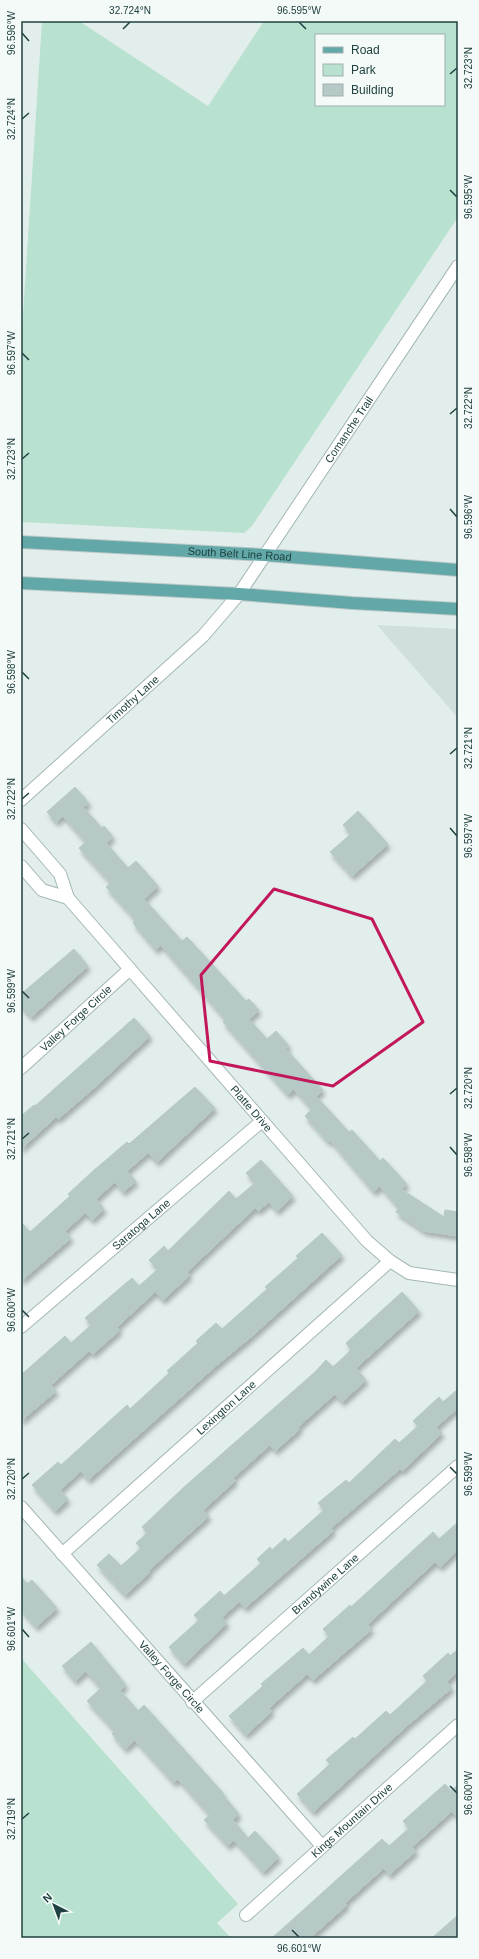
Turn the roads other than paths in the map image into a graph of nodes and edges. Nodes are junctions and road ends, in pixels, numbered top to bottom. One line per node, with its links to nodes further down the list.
1 (458, 266): 3 (street, Comanche Trail)
2 (21, 542): 3 (main road, South Belt Line Road)
3 (265, 555): 4 (main road, South Belt Line Road); 6 (street, Comanche Trail)
4 (458, 570)
5 (21, 583): 6 (main road)
6 (239, 594): 7 (main road); 8 (street, Timothy Lane)
7 (458, 609)
8 (21, 800)
9 (21, 829): 11 (street, Platte Drive)
10 (21, 866): 11 (street)
11 (68, 898): 12 (street, Platte Drive)
12 (130, 969): 13 (street, Valley Forge Circle); 14 (street, Platte Drive)
13 (21, 1068)
14 (262, 1121): 15 (street, Platte Drive); 17 (street, Saratoga Lane)
15 (390, 1261): 16 (street, Platte Drive); 20 (street, Lexington Lane)
16 (458, 1280)
17 (21, 1327)
18 (458, 1466): 21 (street, Brandywine Lane)
19 (21, 1507): 20 (street, Valley Forge Circle)
20 (62, 1554): 21 (street, Valley Forge Circle)
21 (192, 1702): 23 (street, Valley Forge Circle)
22 (458, 1725): 23 (street, Kings Mountain Drive)
23 (322, 1846): 24 (street, Kings Mountain Drive)
24 (246, 1915)

